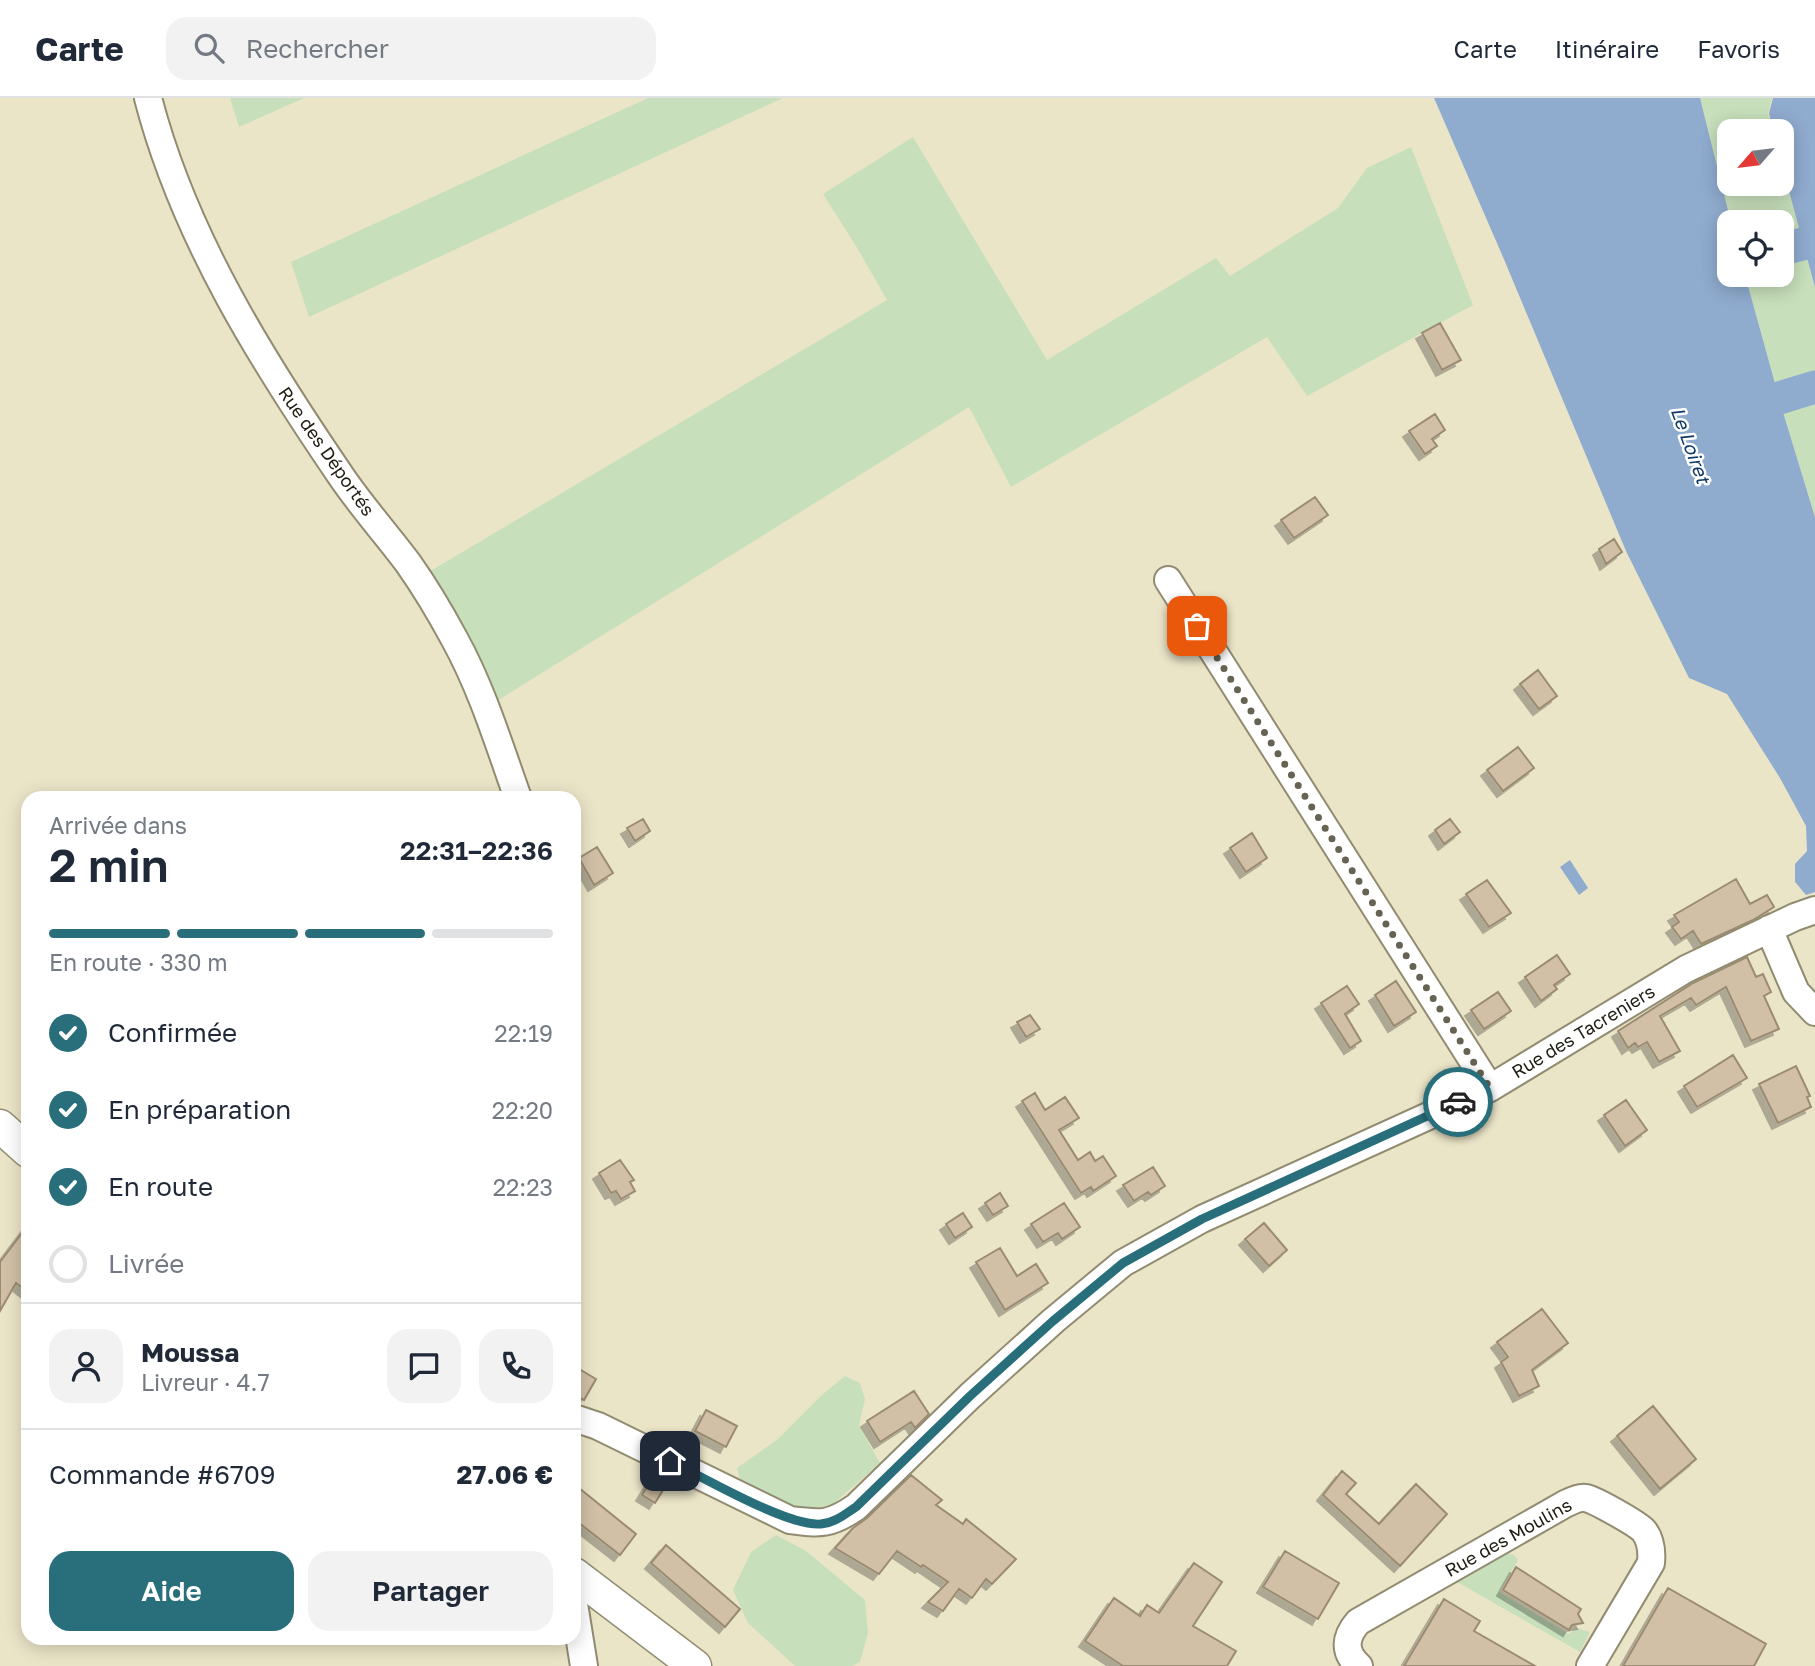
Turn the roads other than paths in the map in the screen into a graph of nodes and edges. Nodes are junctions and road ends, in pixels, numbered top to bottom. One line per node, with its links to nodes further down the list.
1 (148, 98): 3 (street, Rue des Déportés)
2 (1168, 580): 7 (street)
3 (515, 791)
4 (1815, 909): 5 (street, Rue des Tacreniers)
5 (1769, 929): 6 (street); 7 (street, Rue des Tacreniers)
6 (1815, 1012)
7 (1490, 1088): 10 (street, Rue des Tacreniers)
8 (0, 1126): 9 (main road)
9 (21, 1145)
10 (581, 1420)
11 (581, 1591): 14 (main road)
12 (581, 1644): 13 (street)
13 (583, 1666)
14 (695, 1666)
15 (1359, 1666): 16 (street, Rue des Moulins)
16 (1590, 1666)

